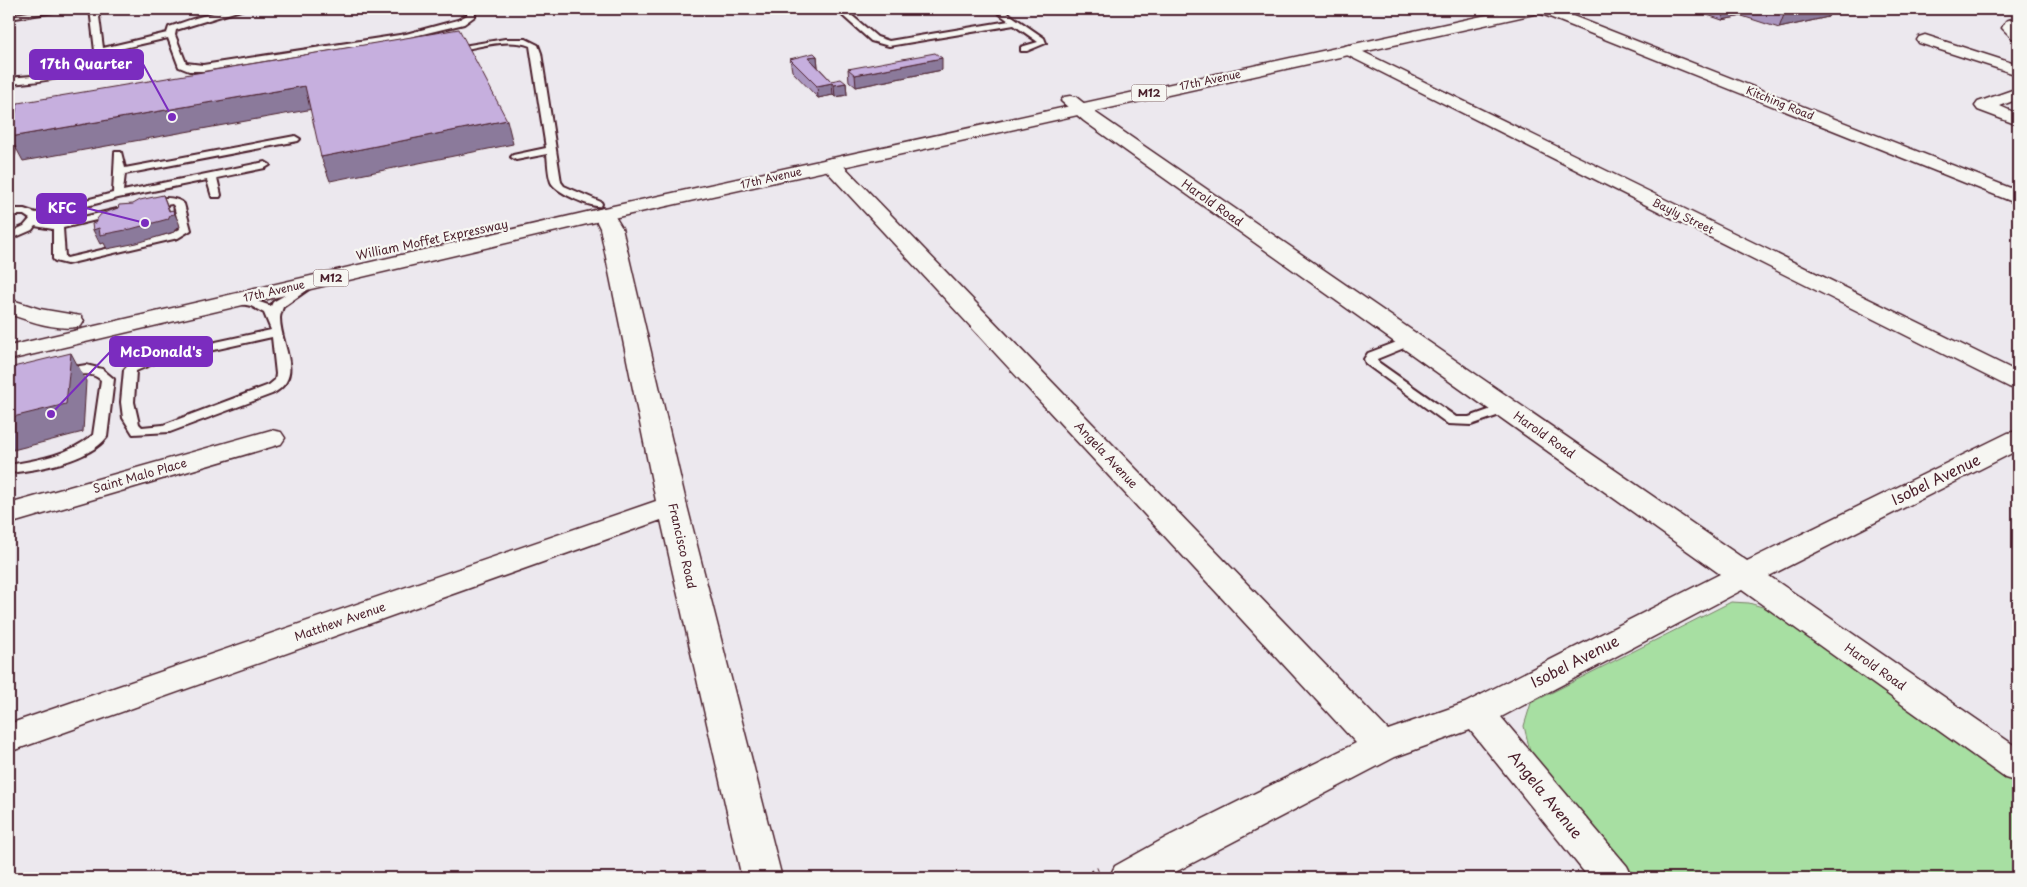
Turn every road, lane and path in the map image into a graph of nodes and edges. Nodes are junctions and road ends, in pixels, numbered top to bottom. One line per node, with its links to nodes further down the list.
1 (61, 9): 10 (lane)
2 (94, 9): 18 (lane)
3 (240, 9): 13 (lane)
4 (471, 9): 13 (lane)
5 (849, 9): 11 (lane)
6 (997, 9): 11 (lane)
7 (1498, 9): 23 (street, 17th Avenue / M12)
8 (1534, 9): 17 (street, 17th Avenue / M12)
9 (1542, 9): 39 (street, Kitching Road)
10 (9, 17)
11 (1015, 22): 16 (lane)
12 (2018, 22): 14 (street)
13 (171, 35): 18 (lane)
14 (2018, 35)
15 (1925, 40): 20 (street)
16 (1024, 49)
17 (1349, 50): 23 (street, 17th Avenue / M12); 56 (street, Bayly Street)
18 (99, 51): 21 (lane)
19 (440, 52): 28 (lane)
20 (2018, 70)
21 (9, 82)
22 (2018, 93): 25 (street)
23 (1074, 105): 32 (street, 17th Avenue / M12); 36 (street, 17th Avenue / M12); 53 (street, Harold Road)
24 (39, 117): 26 (lane)
25 (2018, 120)
26 (11, 122): 29 (lane)
27 (295, 139): 34 (lane)
28 (552, 150): 31 (lane); 41 (lane)
29 (9, 154)
30 (118, 154): 34 (lane)
31 (516, 156)
32 (831, 164): 41 (street, 17th Avenue / M12); 66 (street, Angela Avenue)
33 (265, 165): 35 (lane)
34 (120, 172): 37 (lane)
35 (211, 175): 37 (lane); 38 (lane)
36 (651, 192): 41 (street, William Moffet Expressway / M12)
37 (118, 195): 43 (lane)
38 (216, 195)
39 (2018, 198)
40 (9, 202): 43 (lane)
41 (601, 209): 46 (street, 17th Avenue / M12); 50 (street, William Moffet Expressway / M12); 61 (street, Francisco Road)
42 (9, 212): 43 (lane)
43 (31, 217): 44 (lane); 45 (lane)
44 (58, 226): 44 (lane)
45 (9, 237)
46 (313, 282): 47 (street, 17th Avenue / M12); 49 (lane)
47 (236, 300): 49 (lane); 54 (street, 17th Avenue / M12)
48 (9, 306): 50 (street)
49 (274, 319): 51 (lane)
50 (72, 321): 52 (street, William Moffet Expressway / M12)
51 (277, 332): 51 (lane)
52 (9, 334)
53 (1410, 341): 57 (street, Harold Road); 57 (lane)
54 (9, 353)
55 (50, 376): 60 (lane)
56 (2018, 382)
57 (1506, 408): 63 (street, Harold Road)
58 (271, 438): 62 (street, Saint Malo Place)
59 (2018, 440): 63 (street, Isobel Avenue)
60 (9, 469)
61 (672, 506): 65 (street, Matthew Avenue); 68 (street, Francisco Road)
62 (9, 514)
63 (1744, 575): 64 (street, Isobel Avenue); 67 (street, Harold Road)
64 (1478, 713): 66 (street, Isobel Avenue); 70 (street, Angela Avenue)
65 (9, 738)
66 (1382, 747): 69 (street, Isobel Avenue)
67 (2018, 767)
68 (762, 878)
69 (1129, 878)
70 (1613, 878)

